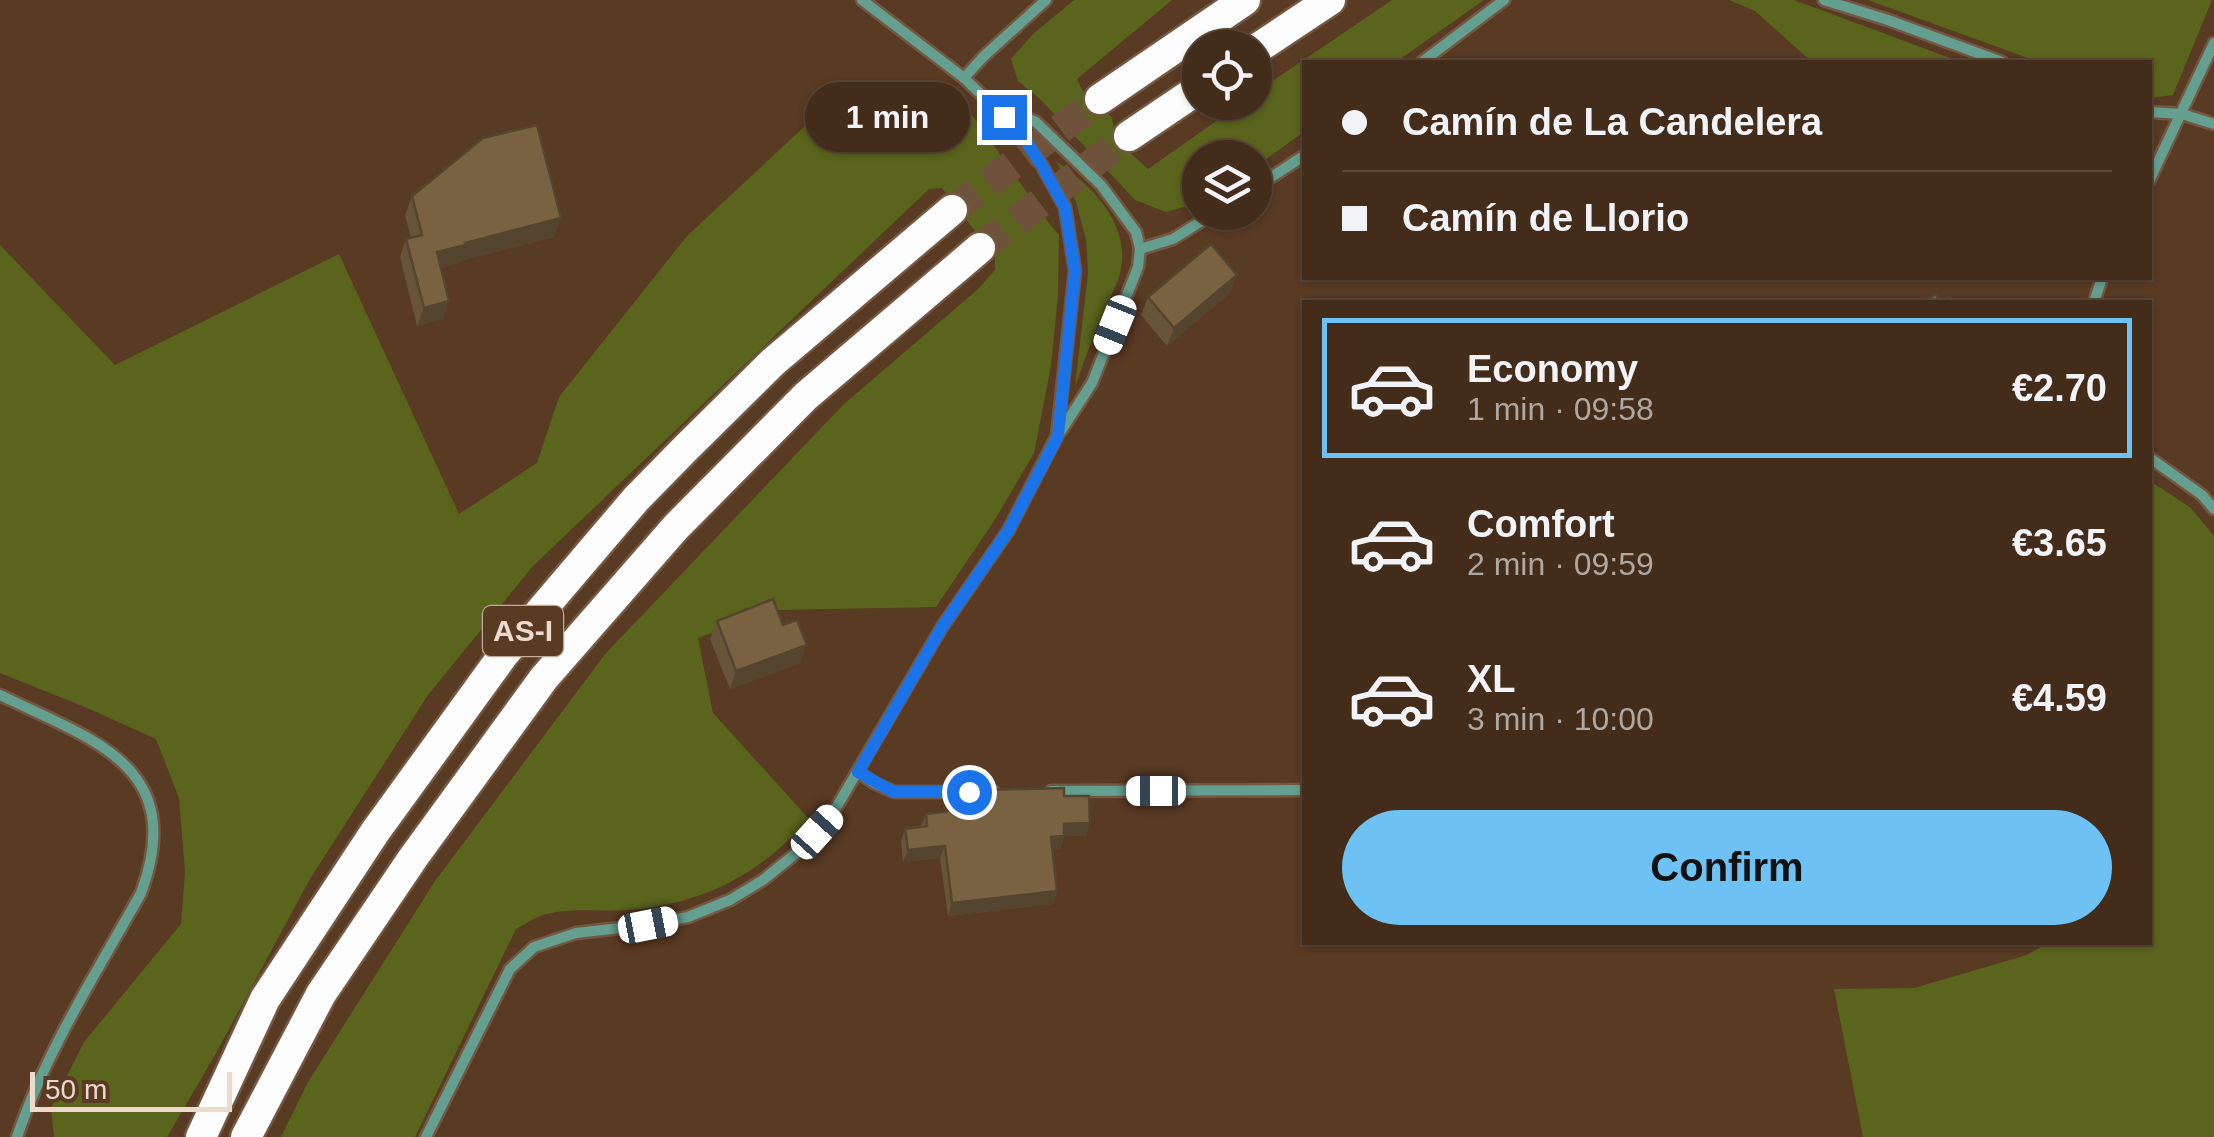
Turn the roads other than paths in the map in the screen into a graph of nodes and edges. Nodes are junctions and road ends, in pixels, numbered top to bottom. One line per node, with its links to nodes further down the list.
1 (862, 0): 11 (street)
2 (1046, 0): 11 (street)
3 (1245, 0): 13 (highway)
4 (1330, 0): 7 (highway)
5 (1504, 0): 9 (street)
6 (1824, 0): 10 (street)
7 (1272, 39)
8 (2214, 44): 16 (street)
9 (1425, 60)
10 (1997, 60)
11 (964, 78): 12 (street)
12 (986, 98): 25 (street); 26 (street)
13 (1100, 98)
14 (1182, 100): 18 (highway)
15 (2152, 112): 16 (street)
16 (2182, 114): 17 (street); 20 (street)
17 (2214, 124)
18 (1128, 136)
19 (1302, 157): 21 (street)
20 (2152, 175)
21 (1272, 177)
22 (952, 210): 35 (highway, AS-I)
23 (1187, 230): 25 (street)
24 (980, 248): 36 (highway, AS-I)
25 (1140, 249): 26 (street)
26 (1058, 436): 30 (street)
27 (2152, 459): 28 (street)
28 (2214, 509)
29 (0, 695): 34 (street)
30 (858, 772): 32 (street); 37 (street)
31 (1302, 790): 33 (street)
32 (1012, 792)
33 (1031, 792)
34 (17, 1137)
35 (200, 1137)
36 (246, 1137)
37 (426, 1137)

